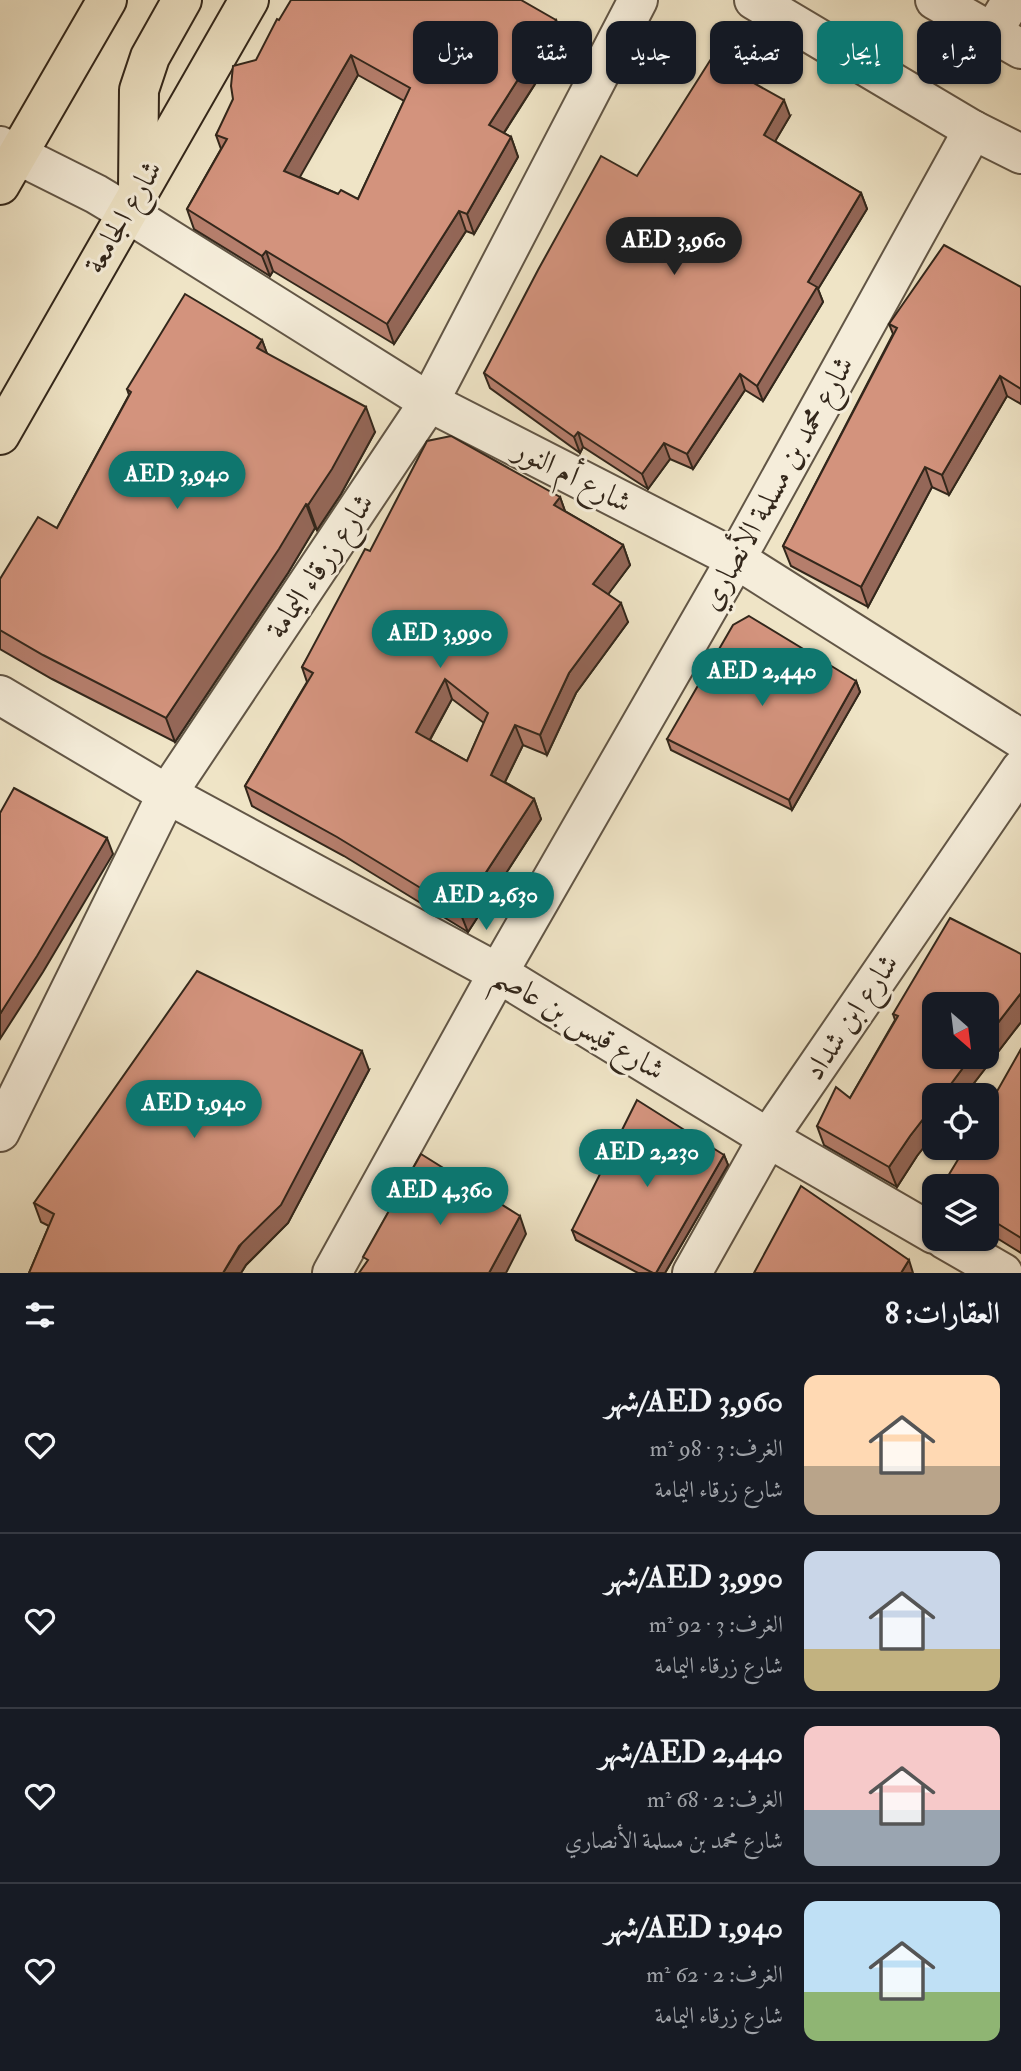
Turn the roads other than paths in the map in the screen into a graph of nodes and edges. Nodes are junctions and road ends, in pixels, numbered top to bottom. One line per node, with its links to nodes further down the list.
1 (107, 0): 11 (main road)
2 (182, 0): 12 (main road)
3 (249, 0): 12 (main road, شارع الجامعة)
4 (638, 0): 13 (street, شارع زرقاء اليمامة)
5 (754, 0): 9 (street)
6 (936, 0): 8 (street)
7 (1012, 0): 8 (street)
8 (1007, 41)
9 (973, 130): 10 (street); 15 (street, شارع محمد بن مسلمة الأنصاري)
10 (1021, 154)
11 (6, 162): 12 (street, شارع أم النور)
12 (132, 201): 13 (street, شارع أم النور); 14 (main road, شارع الجامعة)
13 (429, 402): 15 (street, شارع أم النور); 19 (street, شارع زرقاء اليمامة)
14 (0, 435)
15 (736, 559): 17 (street, شارع أم النور); 20 (street, شارع محمد بن مسلمة الأنصاري)
16 (0, 695): 19 (street, شارع قيس بن عاصم)
17 (1021, 739)
18 (1021, 769): 22 (street, شارع ابن شداد)
19 (167, 794): 20 (street, شارع قيس بن عاصم); 21 (street, شارع زرقاء اليمامة)
20 (498, 973): 22 (street, شارع قيس بن عاصم); 25 (street, شارع محمد بن مسلمة الأنصاري)
21 (0, 1132)
22 (768, 1138): 23 (street, شارع قيس بن عاصم); 26 (street, شارع ابن شداد)
23 (922, 1227)
24 (965, 1251): 27 (street)
25 (332, 1273)
26 (692, 1273)
27 (1003, 1273)

